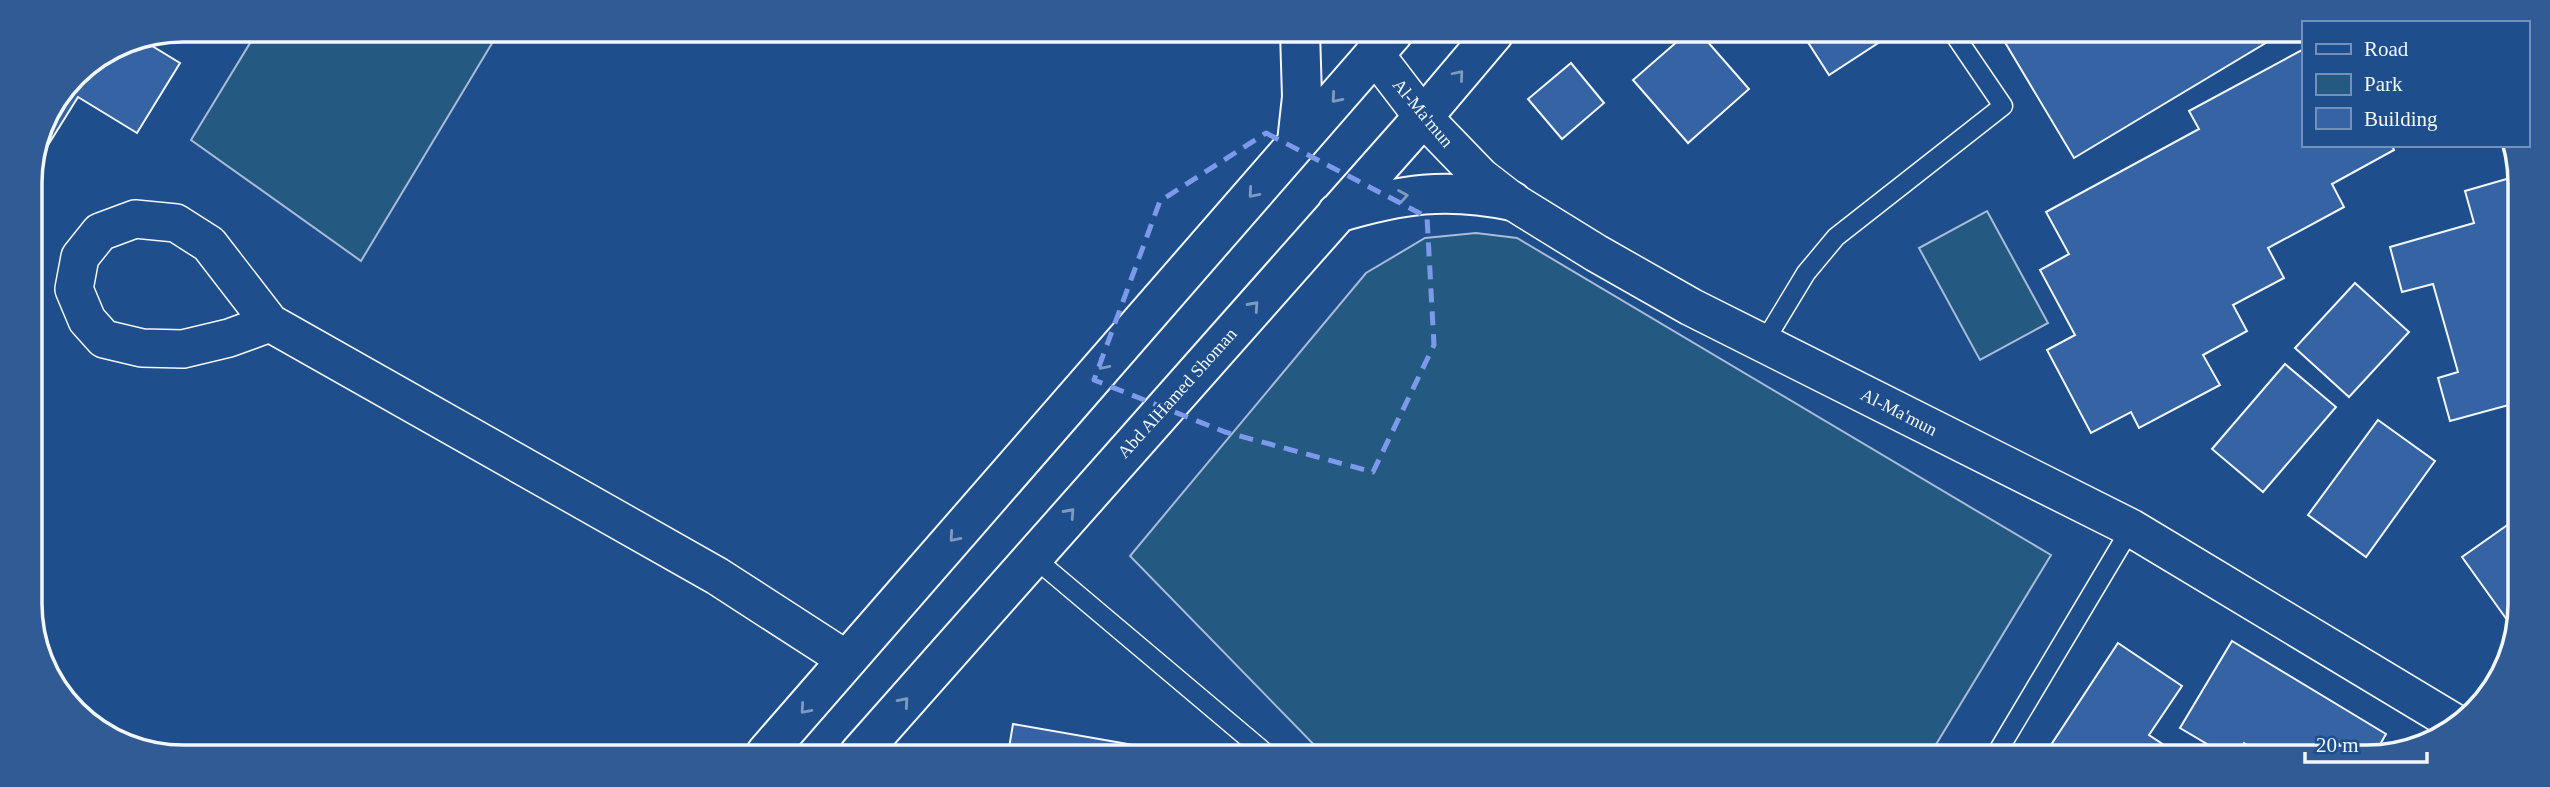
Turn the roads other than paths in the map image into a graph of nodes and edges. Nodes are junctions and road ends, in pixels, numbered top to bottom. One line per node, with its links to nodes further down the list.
1 (1301, 42): 7 (main road)
2 (1372, 42): 7 (main road, one-way to 7)
3 (1376, 42): 6 (street, Al-Ma'mun)
4 (1486, 42): 6 (main road, Abd AlHamed Shoman, one-way to 4)
5 (1959, 42): 11 (lane)
6 (1423, 117): 8 (street, Al-Ma'mun); 9 (main road, Abd AlHamed Shoman)
7 (1297, 142): 14 (main road, one-way to 14)
8 (1513, 201): 9 (main road, one-way to 8); 11 (street, Al-Ma'mun)
9 (1337, 213): 13 (main road, Abd AlHamed Shoman, one-way to 9)
10 (270, 323): 10 (street); 14 (street)
11 (1763, 344): 12 (street, Al-Ma'mun)
12 (2131, 528): 15 (street, Al-Ma'mun); 19 (lane)
13 (1032, 556): 17 (main road, Abd AlHamed Shoman, one-way to 13); 18 (lane)
14 (847, 660): 16 (main road, one-way to 16)
15 (2449, 719)
16 (774, 745)
17 (867, 745)
18 (1256, 745)
19 (2002, 745)

